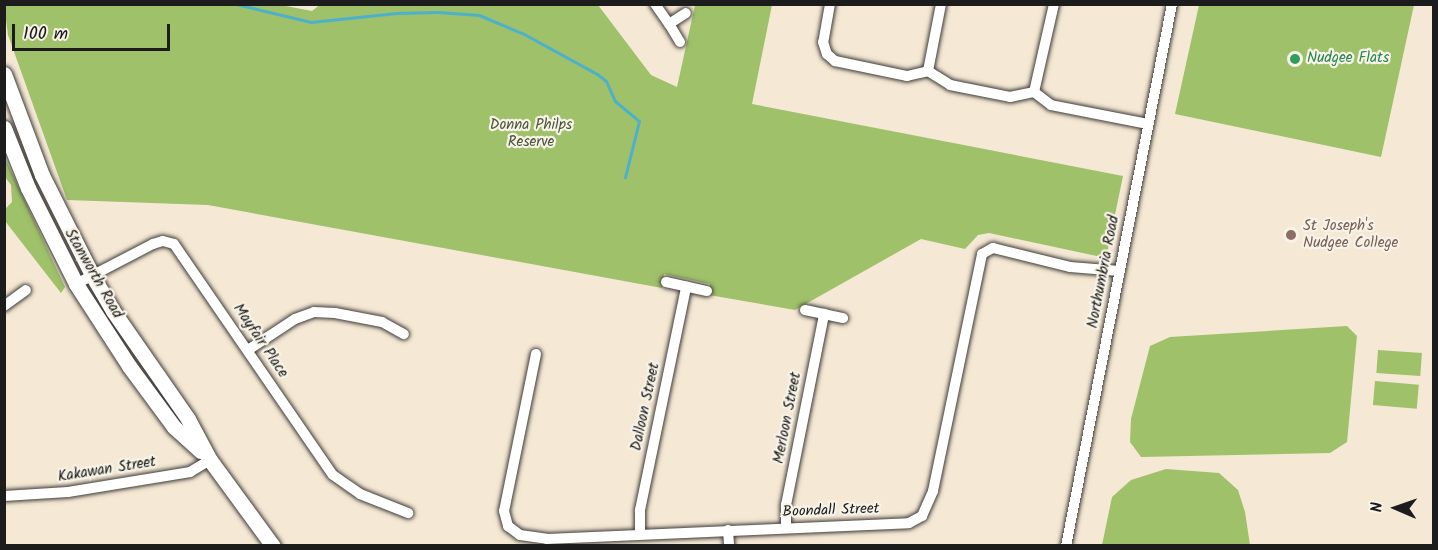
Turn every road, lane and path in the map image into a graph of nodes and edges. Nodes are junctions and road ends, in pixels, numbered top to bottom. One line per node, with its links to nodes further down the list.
1 (655, 4): 7 (street)
2 (830, 4): 9 (street)
3 (941, 4): 9 (street)
4 (1054, 4): 11 (street)
5 (1172, 4): 12 (street, Northumbria Road)
6 (686, 13): 7 (street)
7 (669, 24): 8 (street)
8 (680, 42)
9 (928, 70): 11 (street)
10 (4, 74): 15 (main road, Stanworth Road)
11 (1034, 92): 12 (street)
12 (1149, 124): 14 (street, Northumbria Road)
13 (4, 128): 17 (main road, Stanworth Road)
14 (1120, 271): 31 (street, Boondall Street); 36 (street, Northumbria Road)
15 (92, 275): 17 (street, Mayfair Place); 26 (street, Mayfair Place); 28 (main road, Stanworth Road)
16 (666, 282): 18 (street)
17 (76, 284): 28 (main road, Stanworth Road)
18 (686, 286): 20 (street); 33 (street, Dalloon Street)
19 (26, 290): 21 (street)
20 (707, 291)
21 (4, 306)
22 (806, 310): 23 (street)
23 (824, 314): 24 (street); 31 (street, Merloon Street)
24 (843, 318)
25 (404, 334): 26 (street)
26 (248, 350): 30 (street, Mayfair Place)
27 (536, 354): 33 (street, Boondall Street)
28 (210, 460): 29 (street, Kakawan Street); 34 (main road, Stanworth Road)
29 (4, 496)
30 (408, 513)
31 (786, 527): 32 (street, Boondall Street)
32 (728, 530): 33 (street, Boondall Street); 35 (street)
33 (640, 534)
34 (273, 546)
35 (729, 546)
36 (1066, 546)

